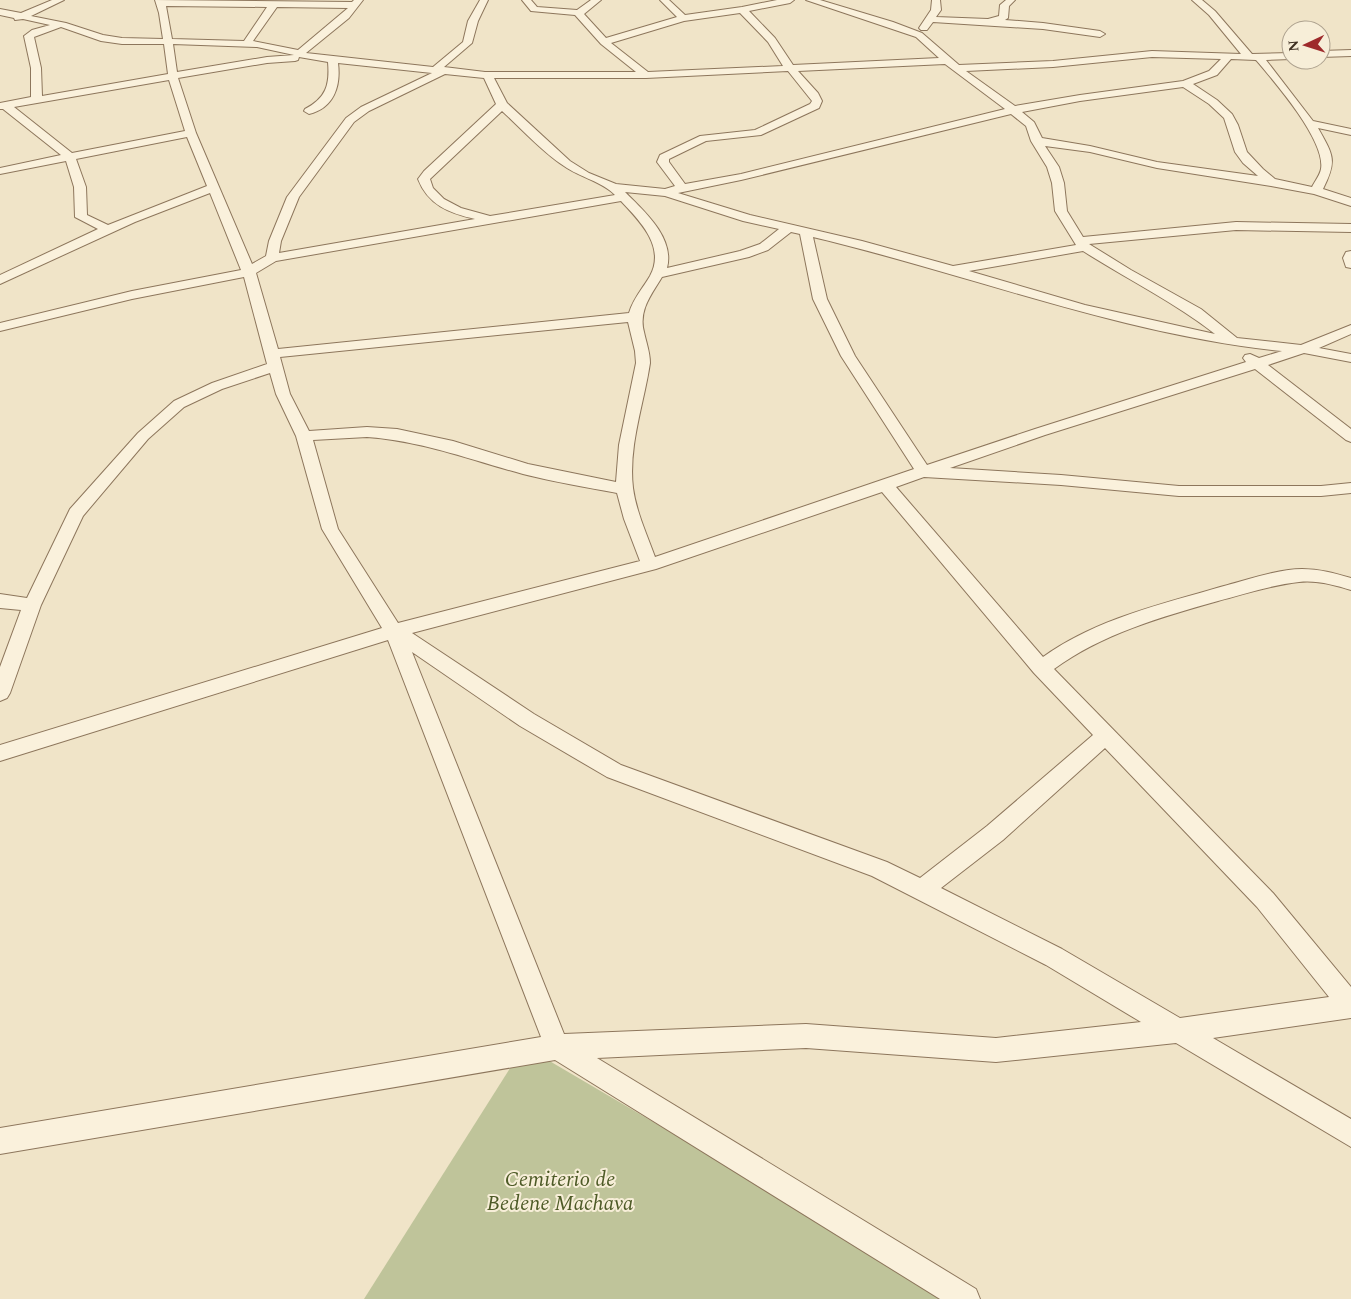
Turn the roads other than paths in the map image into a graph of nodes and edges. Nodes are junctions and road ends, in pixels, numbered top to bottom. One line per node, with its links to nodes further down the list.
1 (60, 0): 18 (street)
2 (484, 0): 39 (street)
3 (526, 0): 17 (street)
4 (597, 0): 17 (street)
5 (664, 0): 19 (street)
6 (790, 0): 15 (street)
7 (810, 0): 25 (street)
8 (936, 0): 20 (street)
9 (1011, 0): 21 (street)
10 (1196, 0): 34 (street)
11 (160, 2): 14 (street); 26 (street)
12 (297, 2): 13 (street); 14 (street)
13 (357, 2): 31 (street)
14 (274, 4): 28 (street)
15 (742, 10): 19 (street); 37 (street)
16 (0, 12): 18 (street)
17 (579, 13): 27 (street)
18 (24, 17): 22 (street); 23 (street)
19 (683, 18): 27 (street)
20 (930, 19): 21 (street); 25 (street)
21 (988, 22): 24 (street)
22 (0, 23)
23 (63, 24): 26 (street); 44 (street)
24 (1100, 34)
25 (919, 35): 36 (street)
26 (169, 42): 28 (street); 42 (street)
27 (604, 42): 41 (street)
28 (246, 44): 31 (street)
29 (1351, 53): 30 (street)
30 (1331, 54)
31 (303, 55): 35 (street); 42 (street)
32 (1229, 56): 34 (street); 38 (street); 43 (street)
33 (1281, 56): 34 (street)
34 (1254, 57): 49 (street)
35 (332, 60): 39 (street); 48 (street)
36 (947, 61): 37 (street); 38 (street)
37 (790, 68): 41 (street); 58 (street)
38 (957, 68): 47 (street)
39 (441, 69): 40 (street); 70 (street)
40 (485, 75): 41 (street); 45 (street)
41 (646, 75)
42 (173, 77): 44 (street); 51 (street)
43 (1185, 84): 47 (street); 55 (street)
44 (36, 101): 46 (street)
45 (502, 105): 56 (street); 63 (street)
46 (2, 106): 53 (street)
47 (1013, 110): 52 (street); 58 (street)
48 (309, 111)
49 (1309, 123): 50 (street); 59 (street)
50 (1351, 132)
51 (191, 133): 53 (street); 57 (street)
52 (1037, 141): 55 (street); 68 (street)
53 (70, 157): 54 (street); 64 (street)
54 (0, 171)
55 (1271, 182): 59 (street)
56 (614, 187): 60 (street); 61 (street)
57 (212, 188): 64 (street); 73 (street)
58 (682, 188): 60 (street)
59 (1316, 191): 62 (street)
60 (666, 193): 65 (street)
61 (623, 197): 63 (street); 74 (street)
62 (1351, 202)
63 (491, 220): 70 (street)
64 (106, 228): 75 (street)
65 (788, 228): 67 (street); 74 (street)
66 (1351, 228): 68 (street)
67 (806, 232): 72 (street); 86 (street)
68 (1082, 244): 72 (street); 79 (street)
69 (1351, 255): 71 (street)
70 (272, 258): 73 (street)
71 (1351, 264)
72 (951, 270): 79 (street)
73 (249, 272): 77 (street); 82 (street)
74 (657, 274): 76 (street)
75 (0, 280)
76 (634, 317): 82 (street); 89 (street)
77 (0, 327)
78 (1351, 329): 80 (street)
79 (1234, 342): 80 (street); 83 (street)
80 (1303, 349): 81 (street); 83 (street)
81 (1351, 358)
82 (273, 360): 84 (street); 93 (street)
83 (1256, 364): 85 (street); 86 (street)
84 (304, 436): 89 (street); 94 (street)
85 (1351, 437)
86 (924, 472): 87 (street); 88 (street)
87 (885, 485): 90 (street); 95 (street)
88 (1351, 488)
89 (625, 489): 90 (street)
90 (650, 566): 94 (street)
91 (1351, 584): 95 (street)
92 (0, 601): 93 (street)
93 (32, 605): 96 (street)
94 (394, 631): 98 (street); 99 (street); 102 (street)
95 (1041, 668): 97 (street)
96 (0, 693)
97 (1106, 734): 99 (street); 100 (street)
98 (0, 753)
99 (922, 890): 101 (street)
100 (1351, 1006): 101 (street)
101 (1177, 1031): 102 (street); 103 (street)
102 (557, 1047): 104 (street); 105 (street)
103 (1351, 1134)
104 (0, 1141)
105 (966, 1299)

